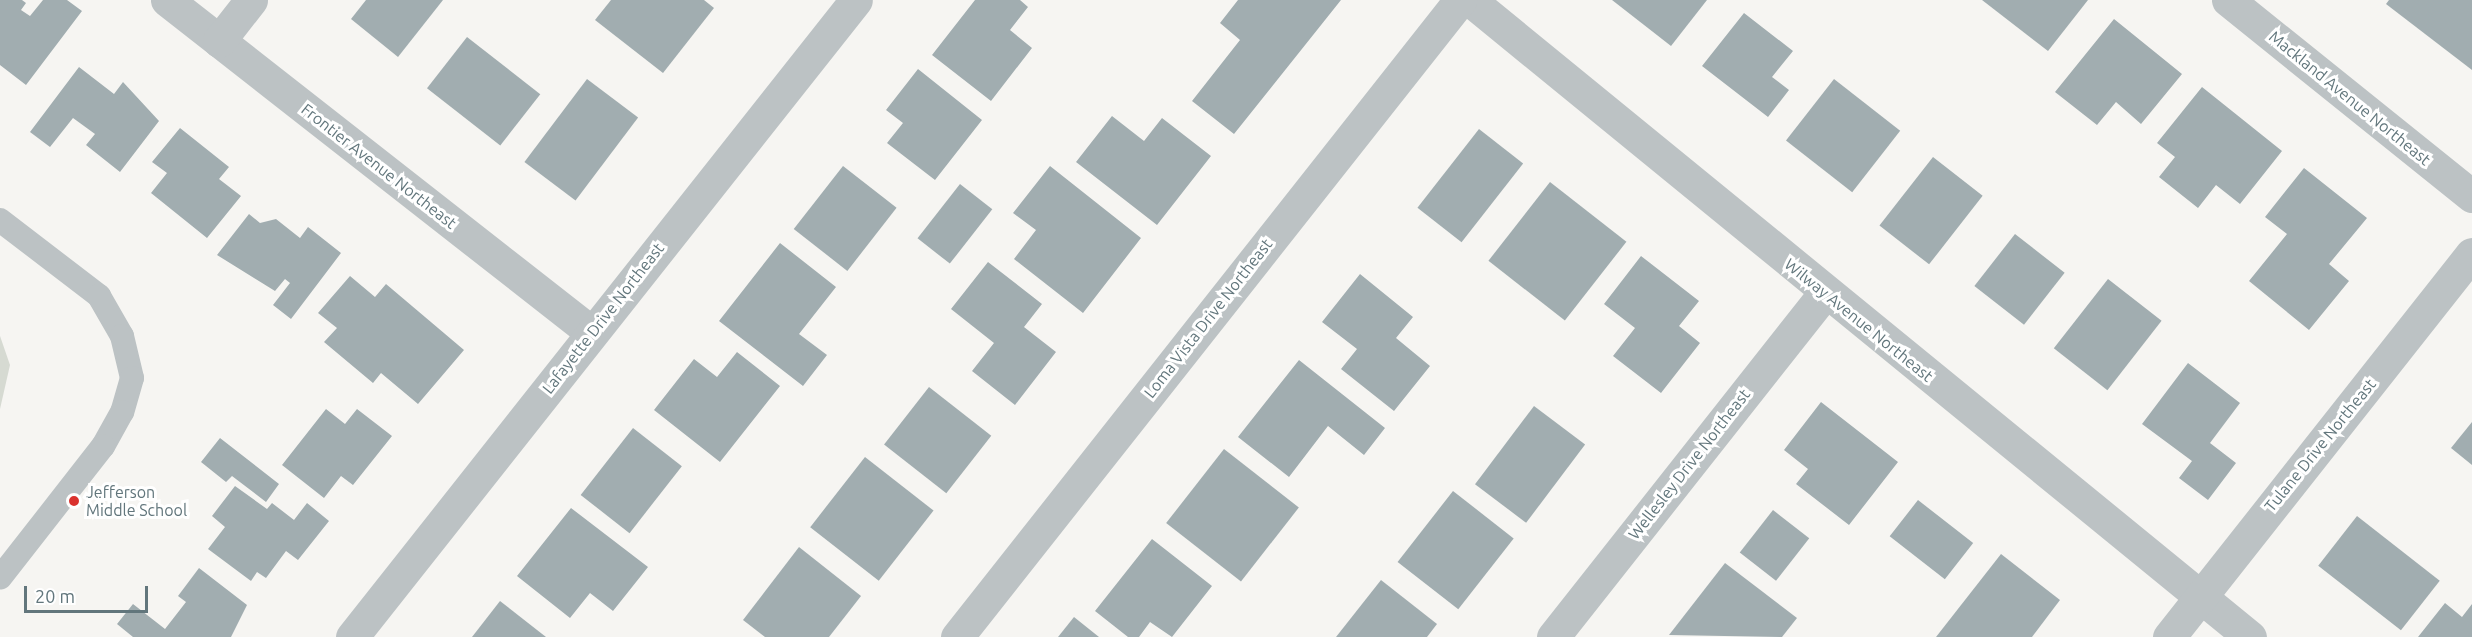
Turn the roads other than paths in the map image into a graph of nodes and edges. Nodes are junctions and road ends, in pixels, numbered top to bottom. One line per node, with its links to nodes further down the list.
1 (167, 0): 7 (street, Frontier Avenue Northeast)
2 (251, 0): 7 (street)
3 (856, 0): 12 (street, Lafayette Drive Northeast)
4 (1460, 0): 16 (street, Loma Vista Drive Northeast)
5 (1470, 0): 11 (street, Wilway Avenue Northeast)
6 (2228, 0): 8 (street, Mackland Avenue Northeast)
7 (219, 41): 12 (street, Frontier Avenue Northeast)
8 (2472, 196)
9 (0, 220): 13 (lane)
10 (2472, 254): 14 (street, Tulane Drive Northeast)
11 (1825, 292): 14 (street, Wilway Avenue Northeast); 17 (street, Wellesley Drive Northeast)
12 (591, 332): 15 (street, Lafayette Drive Northeast)
13 (0, 578)
14 (2199, 597): 18 (street, Tulane Drive Northeast); 19 (street, Wilway Avenue Northeast)
15 (352, 637)
16 (957, 637)
17 (1553, 637)
18 (2169, 637)
19 (2250, 637)

